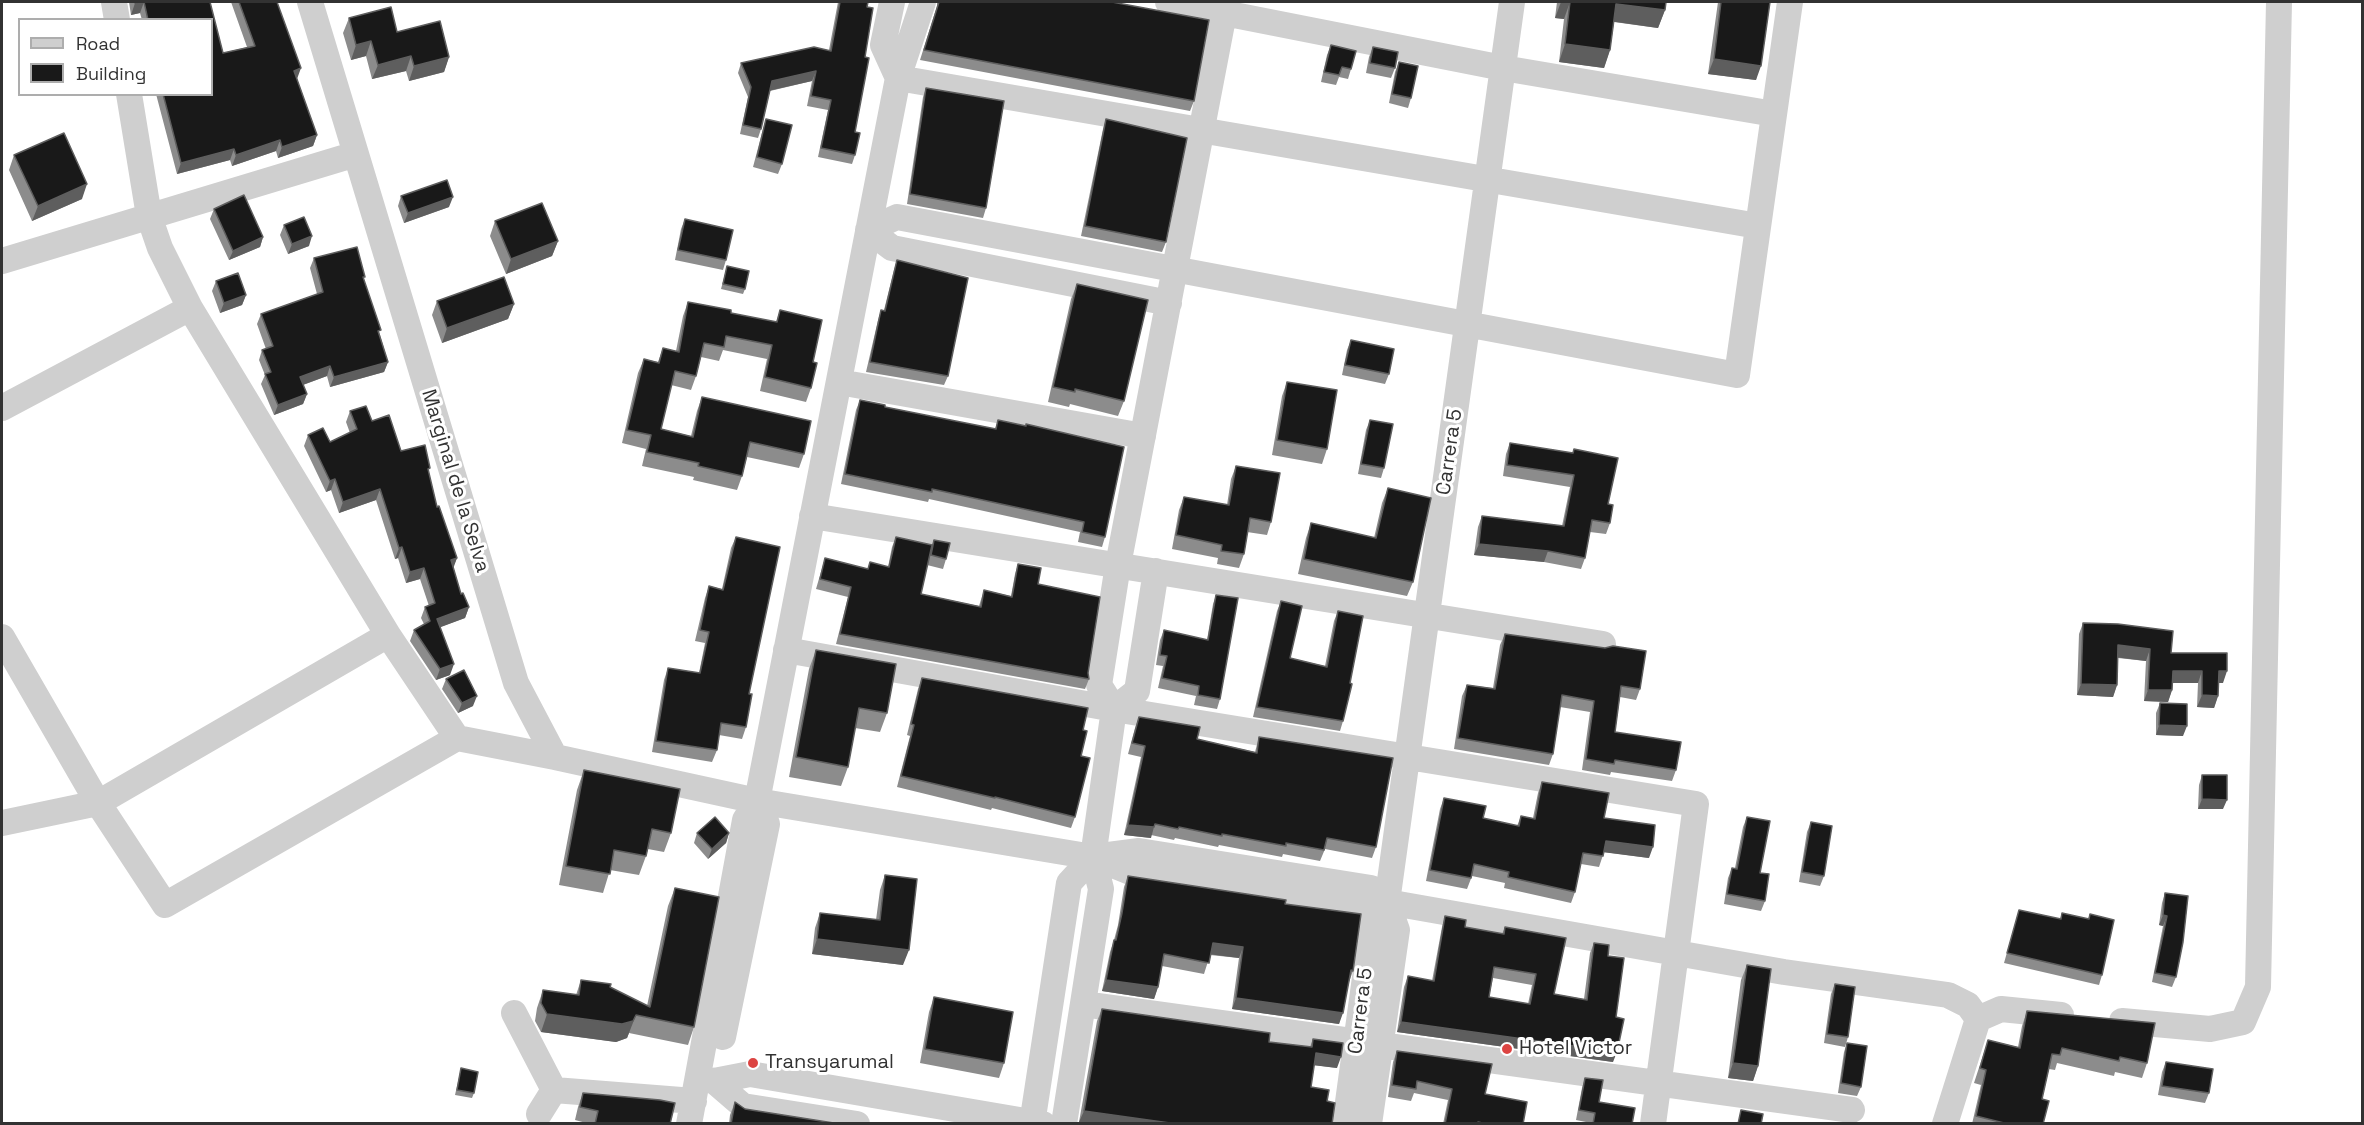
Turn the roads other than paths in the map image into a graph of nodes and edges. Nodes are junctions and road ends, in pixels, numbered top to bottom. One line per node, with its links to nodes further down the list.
1 (114, 2): 10 (street)
2 (310, 2): 16 (street, Marginal de la Selva)
3 (892, 2): 12 (street)
4 (923, 2): 12 (street)
5 (1168, 2): 9 (street)
6 (1512, 2): 11 (street, Carrera 5)
7 (1790, 2): 14 (street)
8 (2279, 2): 49 (street)
9 (1228, 5): 11 (street); 15 (street)
10 (117, 18)
11 (1503, 68): 14 (street); 17 (street, Carrera 5)
12 (898, 78): 15 (street); 20 (street)
13 (129, 96): 18 (street)
14 (1774, 114): 19 (street)
15 (1202, 131): 17 (street); 22 (street)
16 (356, 154): 18 (street); 40 (street, Marginal de la Selva)
17 (1488, 181): 19 (street); 25 (street, Carrera 5)
18 (149, 216): 21 (street); 24 (street)
19 (1758, 226): 25 (street)
20 (868, 230): 22 (street); 23 (street); 26 (street)
21 (2, 261)
22 (1175, 270): 23 (street); 25 (street)
23 (1169, 303): 28 (street)
24 (190, 308): 27 (street); 33 (street)
25 (1467, 324): 32 (street, Carrera 5)
26 (839, 382): 28 (street); 29 (street)
27 (2, 408)
28 (1143, 436): 30 (street)
29 (813, 516): 30 (street); 36 (street)
30 (1118, 565): 31 (street); 37 (street)
31 (1156, 571): 32 (street); 37 (street)
32 (1427, 614): 35 (street); 39 (street, Carrera 5)
33 (388, 635): 38 (street); 42 (street)
34 (2, 637): 42 (street)
35 (1603, 644)
36 (786, 650): 37 (street); 41 (street)
37 (1114, 709): 39 (street); 44 (street)
38 (457, 738): 40 (street); 42 (street)
39 (1408, 755): 45 (street, Carrera 5); 46 (street)
40 (555, 757): 41 (street)
41 (757, 801): 44 (street); 53 (street)
42 (98, 803): 43 (street)
43 (2, 823)
44 (1093, 857): 45 (street); 47 (street); 56 (street)
45 (1387, 902): 46 (street); 50 (street, Carrera 5)
46 (1676, 952): 49 (street); 51 (street)
47 (1083, 1004): 50 (street); 58 (street)
48 (514, 1013): 52 (street)
49 (1978, 1019): 62 (street)
50 (1369, 1044): 51 (street); 59 (street, Carrera 5); 60 (street, Carrera 5)
51 (1659, 1084): 54 (street); 61 (street)
52 (554, 1090): 53 (street); 55 (street)
53 (700, 1101): 56 (street); 57 (street)
54 (1852, 1110)
55 (539, 1114)
56 (1036, 1123)
57 (857, 1124)
58 (1064, 1124)
59 (1345, 1124)
60 (1369, 1124)
61 (1653, 1124)
62 (1945, 1124)

